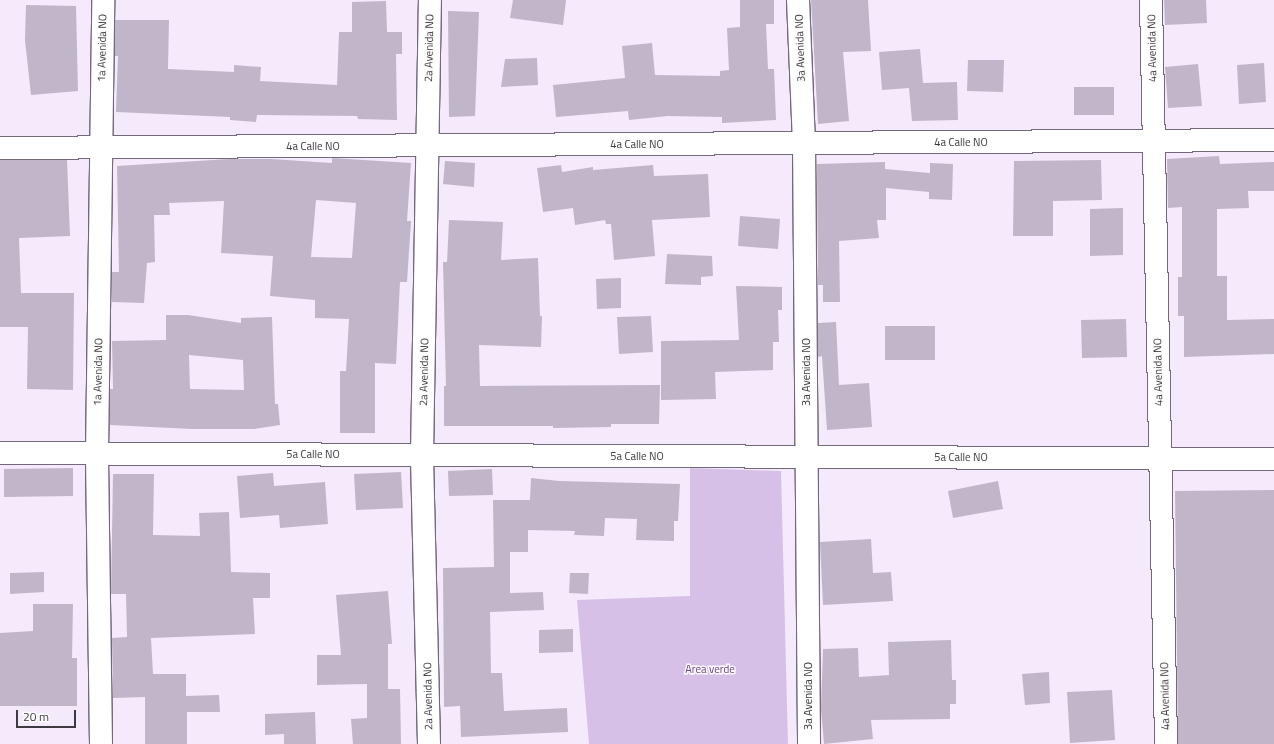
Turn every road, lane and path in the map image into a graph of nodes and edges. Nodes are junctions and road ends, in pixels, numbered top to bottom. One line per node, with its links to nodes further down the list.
1 (103, 0): 9 (street, 1a Avenida NO)
2 (430, 0): 8 (street, 2a Avenida NO)
3 (798, 0): 7 (street, 3a Avenida NO)
4 (1151, 0): 5 (street, 4a Avenida NO)
5 (1154, 140): 6 (street, 4a Calle NO); 7 (street, 4a Calle NO); 15 (street, 4a Avenida NO)
6 (1274, 140)
7 (804, 143): 8 (street, 4a Calle NO); 14 (street, 3a Avenida NO)
8 (427, 145): 9 (street, 4a Calle NO); 13 (street, 2a Avenida NO)
9 (101, 147): 10 (street, 4a Calle NO); 12 (street, 1a Avenida NO)
10 (0, 148)
11 (0, 453): 12 (street, 5a Calle NO)
12 (97, 454): 13 (street, 5a Calle NO); 17 (street, 1a Avenida NO)
13 (422, 455): 14 (street, 5a Calle NO); 18 (street, 2a Avenida NO)
14 (806, 457): 15 (street, 5a Calle NO); 19 (street, 3a Avenida NO)
15 (1160, 458): 16 (street, 5a Calle NO); 20 (street, 4a Avenida NO)
16 (1274, 459)
17 (101, 744)
18 (429, 744)
19 (808, 744)
20 (1166, 744)

